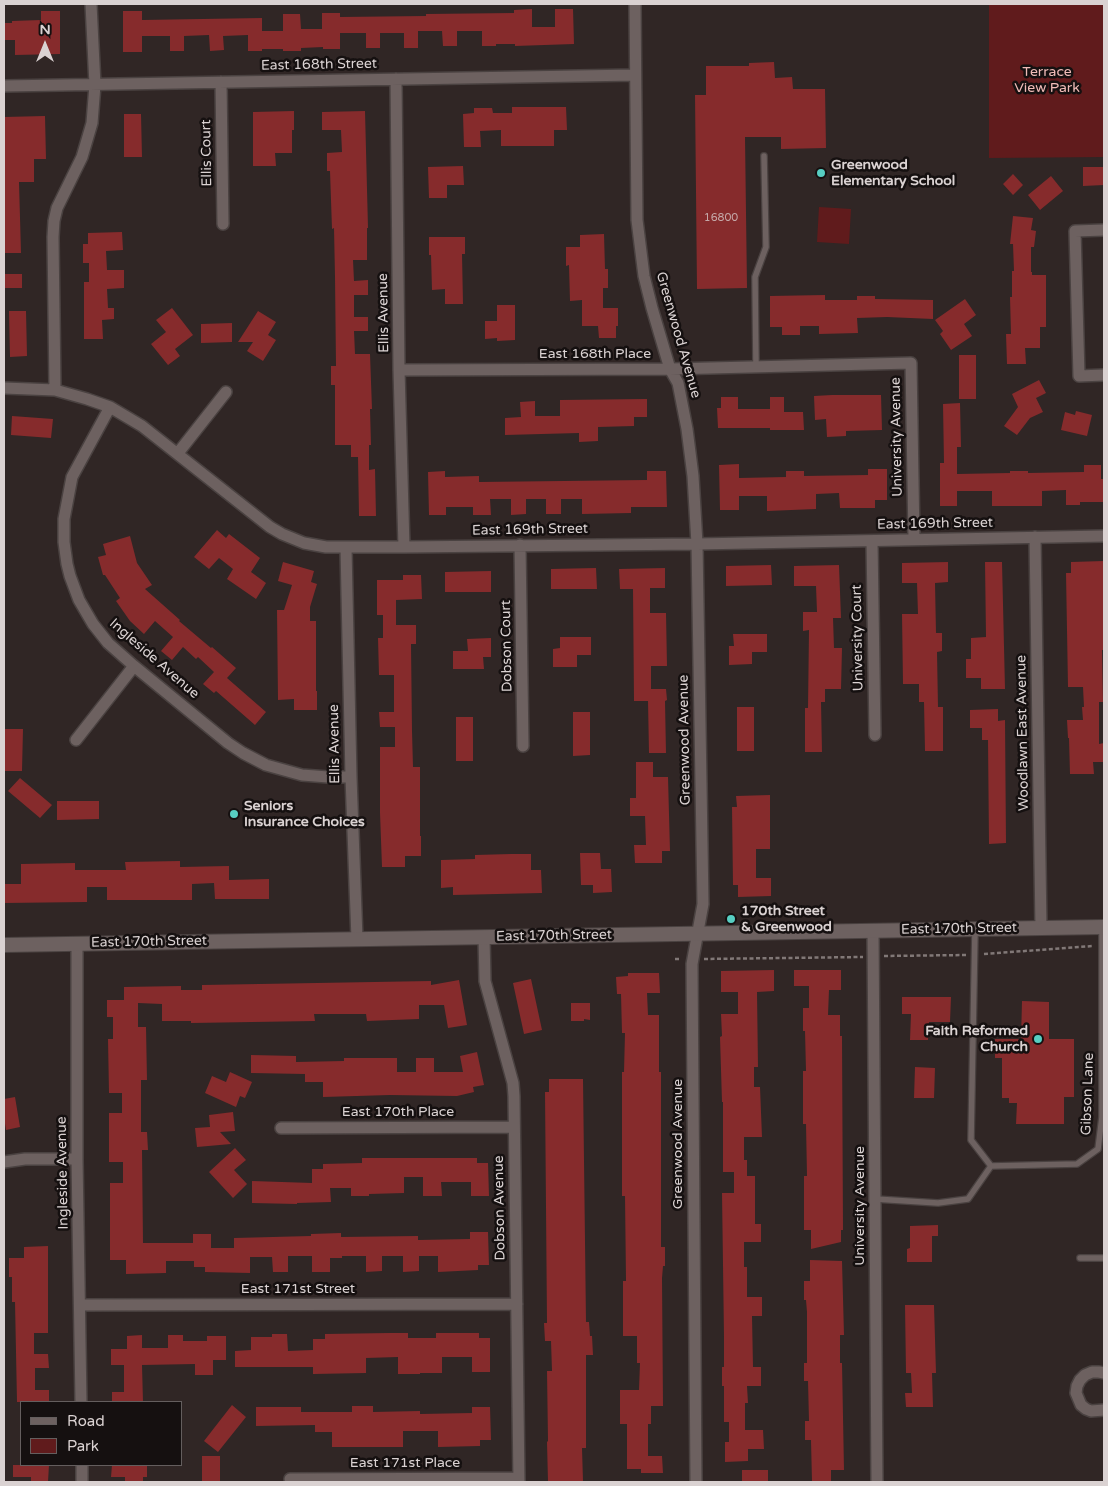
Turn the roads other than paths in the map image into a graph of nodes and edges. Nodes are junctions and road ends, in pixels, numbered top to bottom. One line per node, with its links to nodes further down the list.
1 (91, 4): 6 (street)
2 (634, 4): 3 (street, Greenwood Avenue)
3 (635, 75): 4 (street, East 168th Street); 13 (street, Greenwood Avenue)
4 (396, 79): 5 (street, East 168th Street); 14 (street, Ellis Avenue)
5 (221, 82): 6 (street, East 168th Street); 9 (street, Ellis Court)
6 (95, 84): 7 (street, East 168th Street); 17 (street)
7 (4, 86)
8 (764, 156): 12 (lane)
9 (223, 224)
10 (1104, 230): 15 (street)
11 (911, 363): 12 (street, East 168th Place); 23 (street, University Avenue)
12 (756, 366): 13 (street, East 168th Place)
13 (670, 368): 14 (street, East 168th Place); 25 (street, Greenwood Avenue)
14 (399, 370): 27 (street, Ellis Avenue)
15 (1104, 375)
16 (4, 388): 17 (street, East 169th Street)
17 (55, 390): 19 (street, East 169th Street)
18 (226, 392): 20 (street)
19 (110, 407): 20 (street, East 169th Street); 29 (street, Ingleside Avenue)
20 (178, 454): 28 (street, East 169th Street)
21 (1104, 536): 22 (street, East 169th Street)
22 (1034, 537): 23 (street, East 169th Street); 35 (street, Woodlawn East Avenue)
23 (914, 540): 24 (street, East 169th Street)
24 (872, 541): 25 (street, East 169th Street); 30 (street, University Court)
25 (697, 544): 26 (street, East 169th Street); 38 (street, Greenwood Avenue)
26 (520, 545): 27 (street, East 169th Street); 32 (street, Dobson Court)
27 (404, 547): 28 (street, East 169th Street)
28 (346, 548): 33 (street, Ellis Avenue)
29 (134, 666): 31 (street); 33 (street, Ingleside Avenue)
30 (875, 735)
31 (76, 740)
32 (523, 746)
33 (351, 777): 40 (street, Ellis Avenue)
34 (1103, 927): 35 (street, East 170th Street); 47 (lane, Gibson Lane)
35 (1041, 928): 36 (street, East 170th Street)
36 (975, 929): 37 (street, East 170th Street); 47 (lane)
37 (873, 930): 38 (street, East 170th Street); 48 (street, University Avenue)
38 (697, 933): 39 (street, East 170th Street); 60 (street, Greenwood Avenue)
39 (484, 937): 40 (street, East 170th Street); 43 (street, Dobson Avenue)
40 (357, 939): 41 (street, East 170th Street)
41 (77, 944): 42 (street, East 170th Street); 45 (street, Ingleside Avenue)
42 (4, 945)
43 (514, 1127): 44 (street, East 170th Place); 52 (street, Dobson Avenue)
44 (281, 1128)
45 (77, 1159): 46 (street); 51 (street, Ingleside Avenue)
46 (4, 1162)
47 (991, 1166): 48 (lane)
48 (875, 1199): 61 (street, University Avenue)
49 (1080, 1258): 50 (lane)
50 (1104, 1258)
51 (80, 1304): 52 (street, East 171st Street); 54 (street, Ingleside Avenue)
52 (517, 1304): 58 (street, Dobson Avenue)
53 (1104, 1373): 55 (street)
54 (81, 1401)
55 (1104, 1410)
56 (82, 1466): 59 (street)
57 (290, 1479): 58 (street, East 171st Place)
58 (519, 1480)
59 (82, 1482)
60 (696, 1482)
61 (877, 1482)

